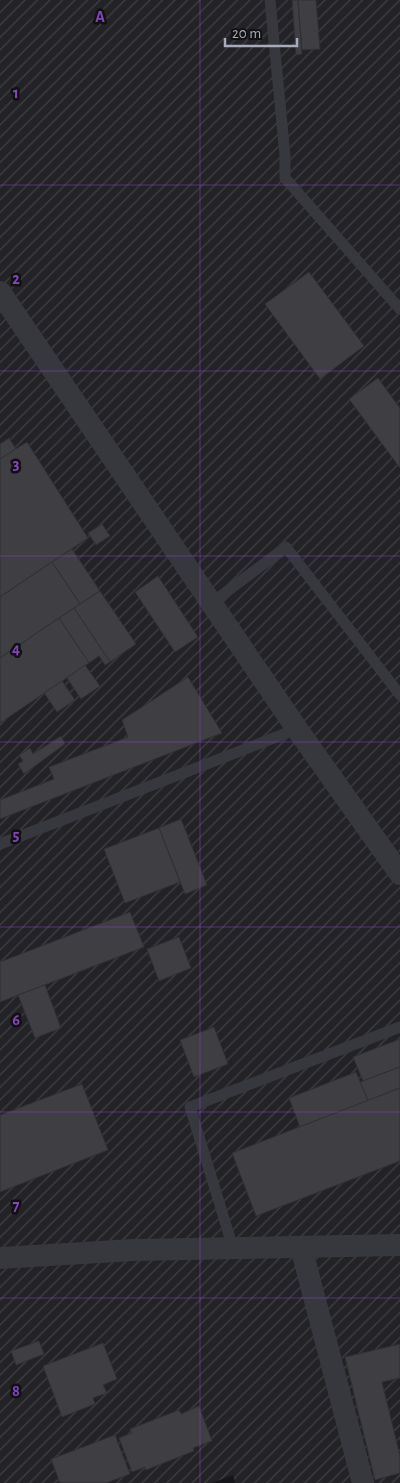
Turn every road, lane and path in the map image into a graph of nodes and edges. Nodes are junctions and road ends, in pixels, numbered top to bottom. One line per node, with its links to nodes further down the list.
1 (270, 0): 3 (lane)
2 (0, 292): 4 (street)
3 (400, 309)
4 (213, 602): 5 (lane); 6 (street)
5 (400, 695)
6 (297, 728): 7 (lane); 8 (street)
7 (0, 844)
8 (400, 874)
9 (400, 1027): 12 (lane)
10 (400, 1245): 11 (street)
11 (301, 1247): 12 (street); 14 (street)
12 (234, 1248): 13 (street)
13 (0, 1258)
14 (363, 1483)

